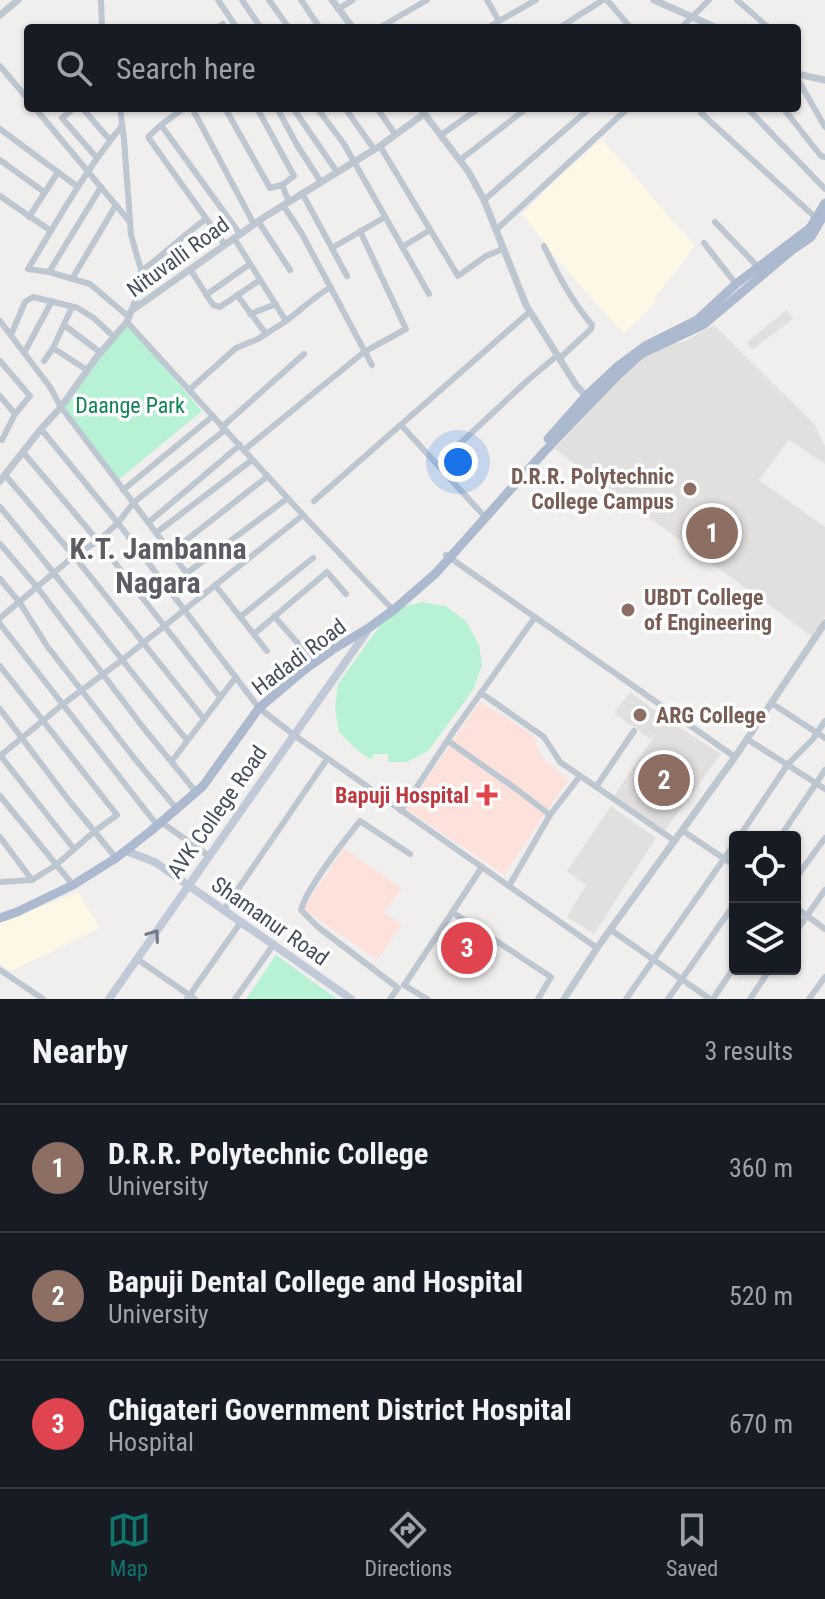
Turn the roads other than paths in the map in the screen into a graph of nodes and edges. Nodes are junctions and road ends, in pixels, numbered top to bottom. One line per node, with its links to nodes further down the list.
1 (18, 0): 17 (street)
2 (101, 0): 20 (street)
3 (218, 0): 21 (street)
4 (242, 0): 22 (street)
5 (269, 0): 23 (street)
6 (301, 0): 24 (street)
7 (332, 0): 16 (street)
8 (353, 0): 16 (street)
9 (427, 0): 26 (street)
10 (487, 0): 19 (street)
11 (605, 0): 28 (street); 29 (street)
12 (709, 0): 18 (street)
13 (737, 0): 32 (street)
14 (530, 1): 19 (street)
15 (660, 1): 18 (street)
16 (338, 9): 25 (street)
17 (2, 11)
18 (694, 16): 30 (street); 31 (street)
19 (499, 21): 27 (street)
20 (102, 24)
21 (234, 24)
22 (258, 24)
23 (286, 24)
24 (317, 24)
25 (350, 24)
26 (386, 24)
27 (494, 24)
28 (569, 24)
29 (627, 24)
30 (685, 24)
31 (709, 24)
32 (764, 24)
33 (0, 66): 37 (street)
34 (801, 77): 35 (street)
35 (825, 80)
36 (801, 83): 62 (street)
37 (24, 94)
38 (38, 112): 74 (street)
39 (69, 112): 70 (street)
40 (86, 112): 66 (street)
41 (120, 112): 61 (street)
42 (179, 112): 60 (street)
43 (194, 112): 95 (street)
44 (227, 112): 78 (street)
45 (259, 112): 78 (street)
46 (279, 112): 77 (street)
47 (296, 112): 76 (street)
48 (320, 112): 73 (street)
49 (348, 112): 68 (street)
50 (380, 112): 64 (street)
51 (421, 112): 64 (street, Nituvalli Road)
52 (423, 112): 65 (street)
53 (473, 112): 65 (street)
54 (522, 112): 72 (street)
55 (585, 112): 85 (street)
56 (624, 112): 96 (street)
57 (702, 112): 89 (street)
58 (751, 112): 81 (street)
59 (786, 112): 69 (street)
60 (161, 125): 92 (street); 100 (street)
61 (122, 126): 66 (street); 93 (street)
62 (825, 127)
63 (3, 131): 67 (street); 75 (street)
64 (395, 134): 68 (street, Nituvalli Road)
65 (441, 135): 72 (street)
66 (110, 140): 70 (street)
67 (0, 143)
68 (377, 147): 73 (street, Nituvalli Road); 97 (street)
69 (825, 157)
70 (97, 158): 74 (street)
71 (0, 160): 82 (street)
72 (460, 160): 85 (street)
73 (353, 162): 76 (street, Nituvalli Road); 91 (street)
74 (89, 170): 79 (street); 80 (street)
75 (58, 172): 79 (street); 82 (street)
76 (337, 172): 77 (street, Nituvalli Road)
77 (321, 182): 83 (street, Nituvalli Road)
78 (282, 185): 86 (street)
79 (78, 187): 98 (street)
80 (101, 187): 88 (street); 112 (street)
81 (825, 189)
82 (44, 192): 90 (street)
83 (302, 193): 86 (street, Nituvalli Road); 105 (street)
84 (0, 196): 90 (street)
85 (484, 200): 96 (street)
86 (286, 203): 95 (street, Nituvalli Road); 117 (street)
87 (825, 203): 89 (main road)
88 (116, 205): 93 (street); 114 (street)
89 (820, 216): 108 (main road); 150 (main road)
90 (29, 217): 98 (street)
91 (385, 217): 99 (street); 104 (street)
92 (206, 219): 102 (street); 111 (street)
93 (130, 222): 111 (street)
94 (715, 222): 108 (street)
95 (256, 223): 100 (street, Nituvalli Road); 110 (street)
96 (497, 229): 106 (street)
97 (430, 230): 104 (street); 106 (street)
98 (51, 231): 112 (street)
99 (360, 231): 105 (street); 134 (street)
100 (237, 236): 102 (street, Nituvalli Road); 107 (street)
101 (704, 243): 116 (street)
102 (225, 245): 109 (street, Nituvalli Road)
103 (544, 246): 138 (street)
104 (402, 247): 118 (street)
105 (332, 248): 113 (street)
106 (503, 249): 138 (street)
107 (250, 264): 115 (street); 119 (street)
108 (758, 267): 116 (main road)
109 (190, 269): 119 (street); 126 (street, Nituvalli Road)
110 (290, 270)
111 (141, 271): 126 (street)
112 (49, 272): 114 (street)
113 (347, 276)
114 (72, 279): 126 (street)
115 (260, 280): 120 (street); 122 (street)
116 (736, 284): 145 (main road)
117 (331, 287): 128 (street); 134 (street)
118 (429, 294)
119 (206, 295): 120 (street)
120 (237, 295): 124 (street)
121 (52, 301): 123 (street); 131 (street); 135 (street)
122 (276, 304): 124 (street); 128 (street)
123 (72, 307): 129 (street); 132 (street)
124 (250, 314): 130 (street)
125 (526, 315): 149 (street)
126 (129, 317): 132 (street, Nituvalli Road); 143 (street)
127 (0, 321): 131 (street)
128 (286, 321): 130 (street)
129 (64, 325): 133 (street); 136 (street)
130 (266, 334): 143 (street)
131 (11, 335): 135 (street)
132 (114, 337): 136 (street, Nituvalli Road)
133 (53, 348): 140 (street); 142 (street)
134 (364, 352): 141 (street); 154 (street)
135 (24, 353): 146 (street)
136 (101, 353): 142 (street, Nituvalli Road)
137 (304, 354): 151 (street)
138 (556, 359): 145 (street); 157 (street)
139 (0, 361): 147 (street)
140 (44, 361)
141 (372, 365)
142 (87, 370): 146 (street, Nituvalli Road)
143 (189, 390): 148 (street)
144 (0, 396): 147 (street)
145 (586, 396): 150 (main road)
146 (61, 407): 152 (street, Nituvalli Road); 160 (street)
147 (15, 414): 153 (street)
148 (213, 416): 151 (street); 160 (street)
149 (401, 425): 157 (street); 162 (street)
150 (565, 425): 166 (main road, Hadadi Road)
151 (224, 428): 154 (street); 163 (street)
152 (41, 429): 155 (street, Nituvalli Road); 168 (street)
153 (1, 440)
154 (242, 448): 156 (street); 167 (street)
155 (23, 452): 159 (street, Nituvalli Road); 170 (street)
156 (252, 460): 158 (street); 169 (street)
157 (438, 464): 166 (street)
158 (268, 476): 161 (street); 172 (street)
159 (2, 478): 173 (street)
160 (123, 490): 163 (street)
161 (288, 498): 165 (street); 177 (street)
162 (314, 501)
163 (133, 503): 167 (street); 168 (street)
164 (0, 507): 176 (street)
165 (303, 515): 179 (street); 184 (street)
166 (484, 516): 174 (main road, Hadadi Road)
167 (149, 522): 169 (street)
168 (118, 523): 170 (street); 185 (street)
169 (156, 533): 172 (street)
170 (98, 541): 173 (street); 191 (street)
171 (0, 544): 180 (street)
172 (171, 552): 177 (street)
173 (74, 556): 176 (street); 194 (street)
174 (448, 556): 184 (main road, Hadadi Road); 188 (street)
175 (313, 558): 187 (street)
176 (55, 572): 180 (street); 196 (street)
177 (187, 573): 182 (street)
178 (0, 579): 183 (street)
179 (215, 585): 182 (street); 187 (street)
180 (37, 587): 183 (street); 199 (street)
181 (346, 594): 186 (street)
182 (203, 595): 185 (street)
183 (19, 603): 189 (street); 201 (street)
184 (392, 608): 193 (main road); 193 (main road, Hadadi Road)
185 (185, 609): 191 (street); 200 (street)
186 (274, 616): 192 (street); 197 (street)
187 (240, 617): 192 (street)
188 (535, 617): 202 (street); 220 (street)
189 (0, 621): 205 (street)
190 (825, 623): 204 (street)
191 (165, 626): 194 (street); 203 (street)
192 (254, 634): 195 (street)
193 (353, 639): 197 (main road, Hadadi Road); 213 (main road, AVK College Road)
194 (142, 643): 196 (street); 208 (street)
195 (267, 651)
196 (122, 660): 199 (street); 217 (street)
197 (313, 661): 206 (main road, Hadadi Road)
198 (0, 666): 209 (street)
199 (103, 674): 201 (street); 222 (street)
200 (236, 677): 203 (street); 206 (street)
201 (81, 690): 205 (street); 231 (street)
202 (481, 693): 218 (street); 225 (street)
203 (220, 697): 208 (street)
204 (771, 703): 212 (street); 216 (street)
205 (62, 705): 209 (street); 234 (street)
206 (259, 708): 213 (street); 229 (main road, Hadadi Road)
207 (0, 709): 214 (street)
208 (204, 719): 217 (street)
209 (43, 721): 214 (street); 235 (street)
210 (825, 721): 212 (street)
211 (634, 731): 227 (street)
212 (817, 732): 215 (street); 223 (street)
213 (294, 735): 221 (street); 246 (main road, AVK College Road)
214 (22, 738): 219 (street); 235 (street)
215 (825, 738)
216 (747, 739): 220 (street); 223 (street)
217 (187, 740): 222 (street)
218 (448, 741): 232 (street); 233 (street)
219 (0, 755): 242 (street)
220 (735, 757): 236 (street)
221 (327, 759): 232 (street); 259 (street)
222 (172, 761): 229 (street)
223 (788, 764): 226 (street); 237 (street)
224 (825, 770): 226 (street)
225 (580, 776): 227 (street); 233 (street)
226 (816, 783): 228 (street); 238 (street)
227 (596, 787): 241 (street)
228 (825, 789)
229 (196, 792): 231 (main road, Hadadi Road)
230 (0, 796): 250 (street)
231 (176, 808): 234 (main road, Hadadi Road)
232 (401, 811): 251 (street)
233 (550, 815): 257 (street)
234 (159, 824): 243 (main road, Hadadi Road); 246 (street)
235 (95, 831): 242 (street); 247 (street)
236 (683, 831): 241 (street); 248 (street)
237 (743, 831)
238 (784, 831)
239 (0, 837): 253 (street)
240 (825, 838): 252 (street)
241 (675, 841): 268 (street)
242 (74, 849): 250 (street)
243 (126, 851): 247 (main road, Hadadi Road); 256 (main road, Shamanur Road)
244 (729, 851): 248 (street)
245 (410, 854): 279 (street)
246 (209, 856): 256 (main road, AVK College Road)
247 (116, 858): 255 (main road, Hadadi Road)
248 (724, 858): 249 (street); 272 (street)
249 (729, 862)
250 (56, 865): 253 (street); 255 (street)
251 (482, 867): 257 (street); 261 (street)
252 (801, 871)
253 (32, 880): 254 (street)
254 (0, 882)
255 (73, 885): 264 (main road, Hadadi Road)
256 (188, 886): 259 (main road, Shamanur Road); 271 (main road, AVK College Road, one-way to 256)
257 (509, 886): 270 (street)
258 (825, 890): 263 (street)
259 (223, 911): 265 (main road, Shamanur Road)
260 (801, 911): 263 (street)
261 (452, 912): 278 (street); 287 (street)
262 (729, 912): 277 (street)
263 (806, 915): 266 (street); 267 (street)
264 (0, 918)
265 (241, 922): 269 (main road, Shamanur Road); 280 (street)
266 (801, 923)
267 (825, 929)
268 (611, 930): 270 (street); 272 (street)
269 (274, 944): 283 (street); 284 (main road, Shamanur Road)
270 (597, 948): 288 (street)
271 (137, 959): 280 (street); 282 (main road, AVK College Road)
272 (653, 960): 277 (street); 289 (street)
273 (0, 970): 281 (street)
274 (729, 974): 291 (street)
275 (766, 975): 292 (street)
276 (825, 977): 293 (street)
277 (682, 979): 290 (street); 291 (street)
278 (405, 984): 279 (street); 286 (street)
279 (398, 988): 285 (street)
280 (190, 998)
281 (43, 999)
282 (109, 999)
283 (235, 999)
284 (351, 999)
285 (390, 999)
286 (427, 999)
287 (538, 999)
288 (564, 999)
289 (626, 999)
290 (668, 999)
291 (711, 999)
292 (750, 999)
293 (809, 999)

